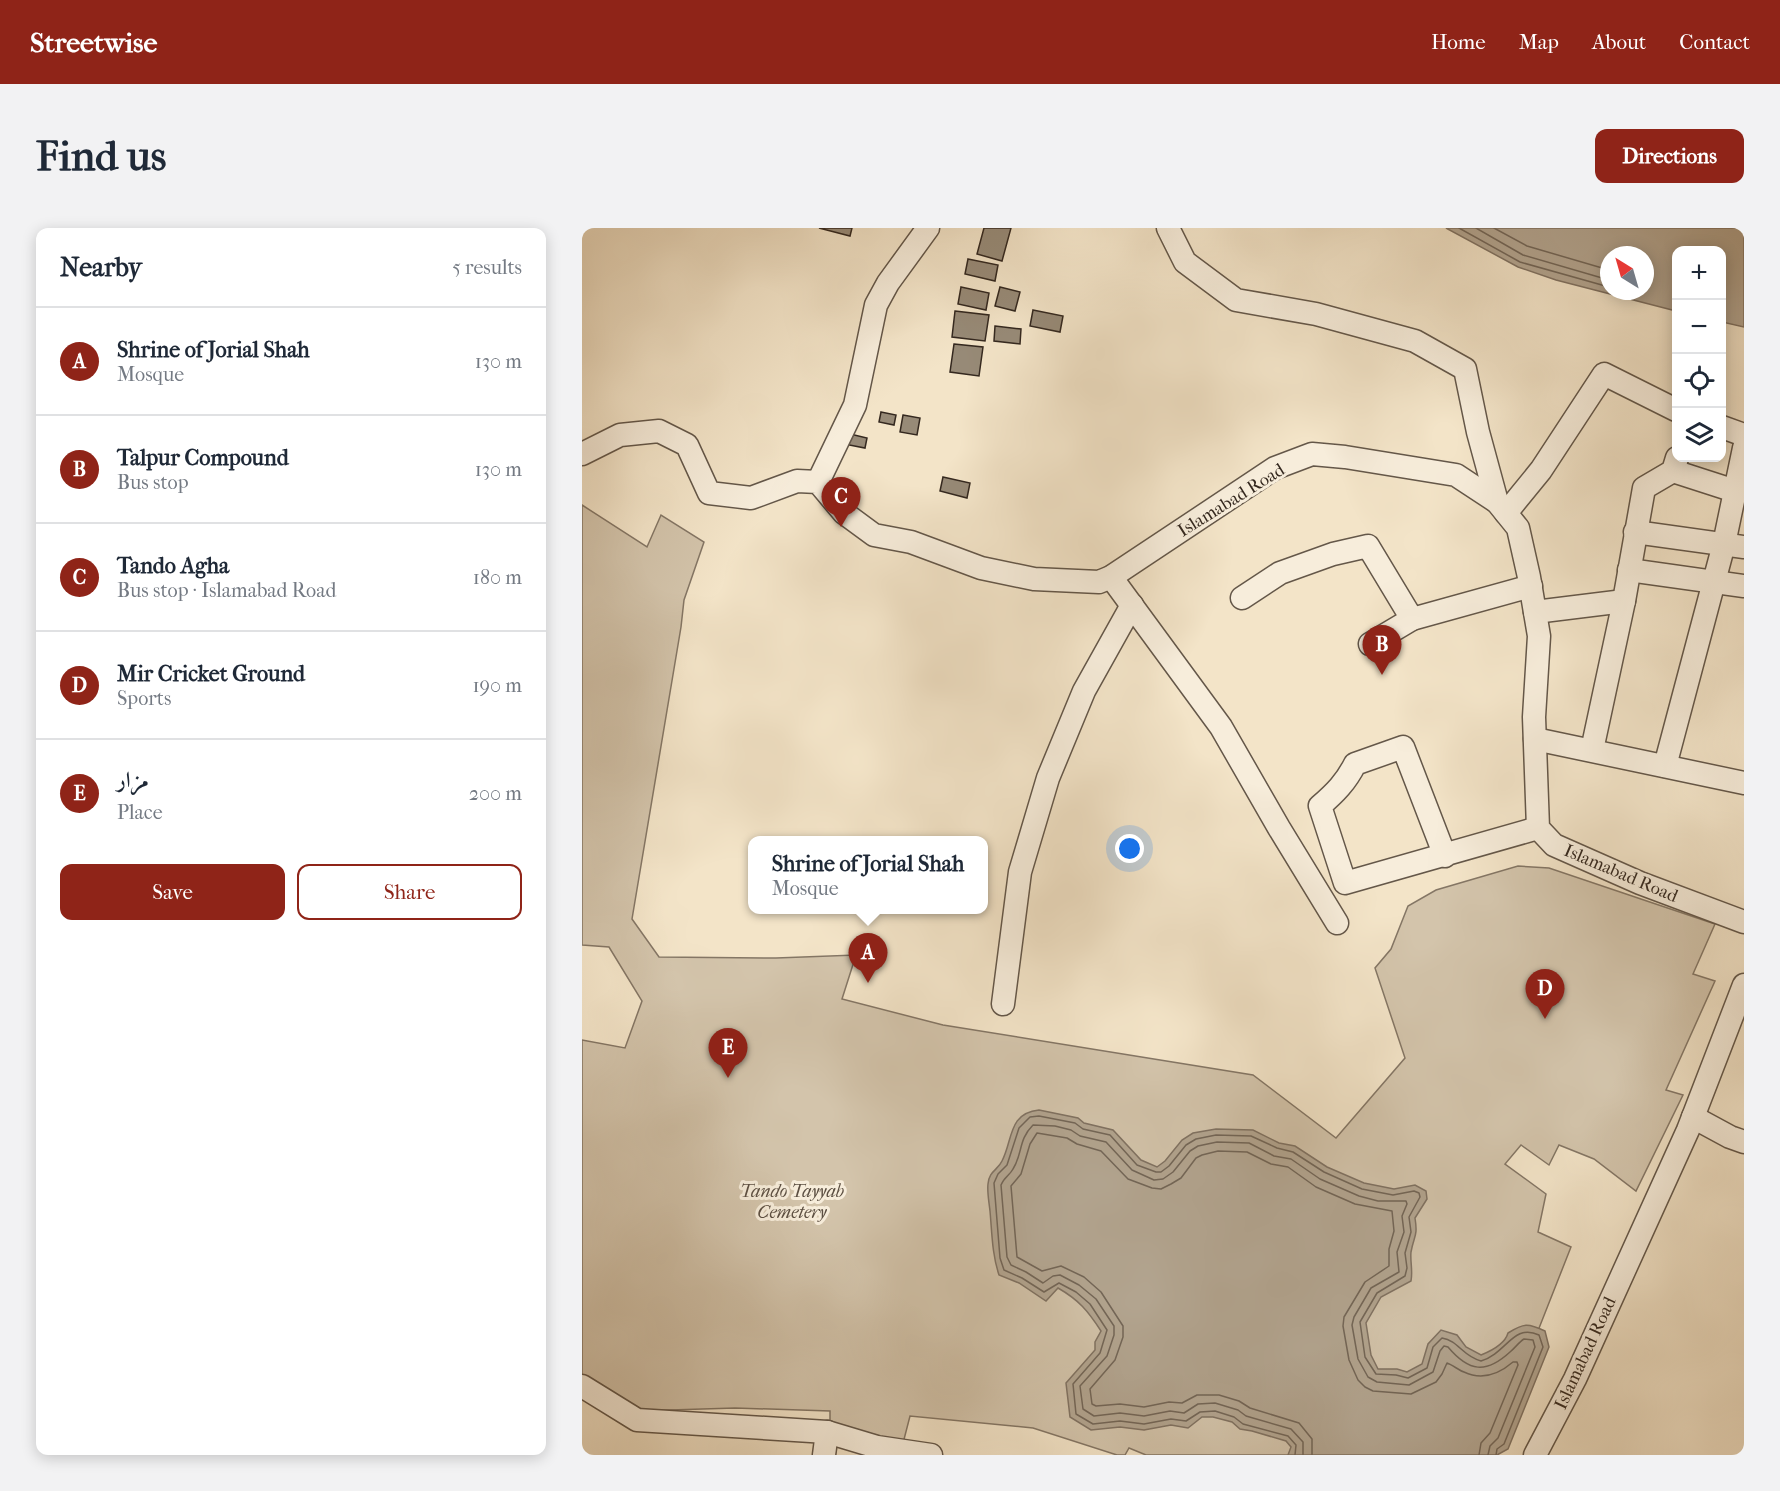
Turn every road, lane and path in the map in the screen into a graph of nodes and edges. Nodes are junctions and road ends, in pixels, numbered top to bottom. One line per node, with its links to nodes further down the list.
1 (928, 228): 9 (street)
2 (1168, 228): 11 (street)
3 (1673, 408): 11 (street)
4 (1726, 428): 5 (street)
5 (1744, 435)
6 (1744, 448): 10 (street)
7 (582, 454): 9 (street)
8 (1675, 464): 10 (street); 12 (street)
9 (818, 482): 15 (street, Islamabad Road)
10 (1739, 490): 13 (street)
11 (1502, 508): 15 (street, Islamabad Road); 18 (street, Islamabad Road)
12 (1635, 532): 13 (street); 14 (street)
13 (1734, 546): 16 (street)
14 (1629, 570): 16 (street); 20 (street)
15 (1111, 577): 21 (street)
16 (1714, 580): 17 (street); 27 (street)
17 (1744, 585)
18 (1531, 586): 22 (street, Islamabad Road); 23 (street)
19 (1242, 598): 23 (street)
20 (1624, 601): 22 (street); 26 (street)
21 (1132, 605): 32 (street); 34 (street)
22 (1535, 612): 25 (street, Islamabad Road)
23 (1412, 619): 24 (street)
24 (1370, 644)
25 (1535, 739): 26 (street); 29 (street, Islamabad Road)
26 (1592, 750): 27 (street)
27 (1665, 766): 28 (street)
28 (1744, 783)
29 (1538, 828): 30 (street); 31 (street, Islamabad Road)
30 (1445, 856): 30 (street)
31 (1744, 922)
32 (1337, 923)
33 (1744, 985): 35 (street, Islamabad Road)
34 (1003, 1004)
35 (1693, 1117): 36 (street); 41 (street, Islamabad Road)
36 (1744, 1142)
37 (582, 1386): 38 (street)
38 (827, 1432): 39 (street); 40 (street)
39 (824, 1455)
40 (931, 1455)
41 (1535, 1455)

